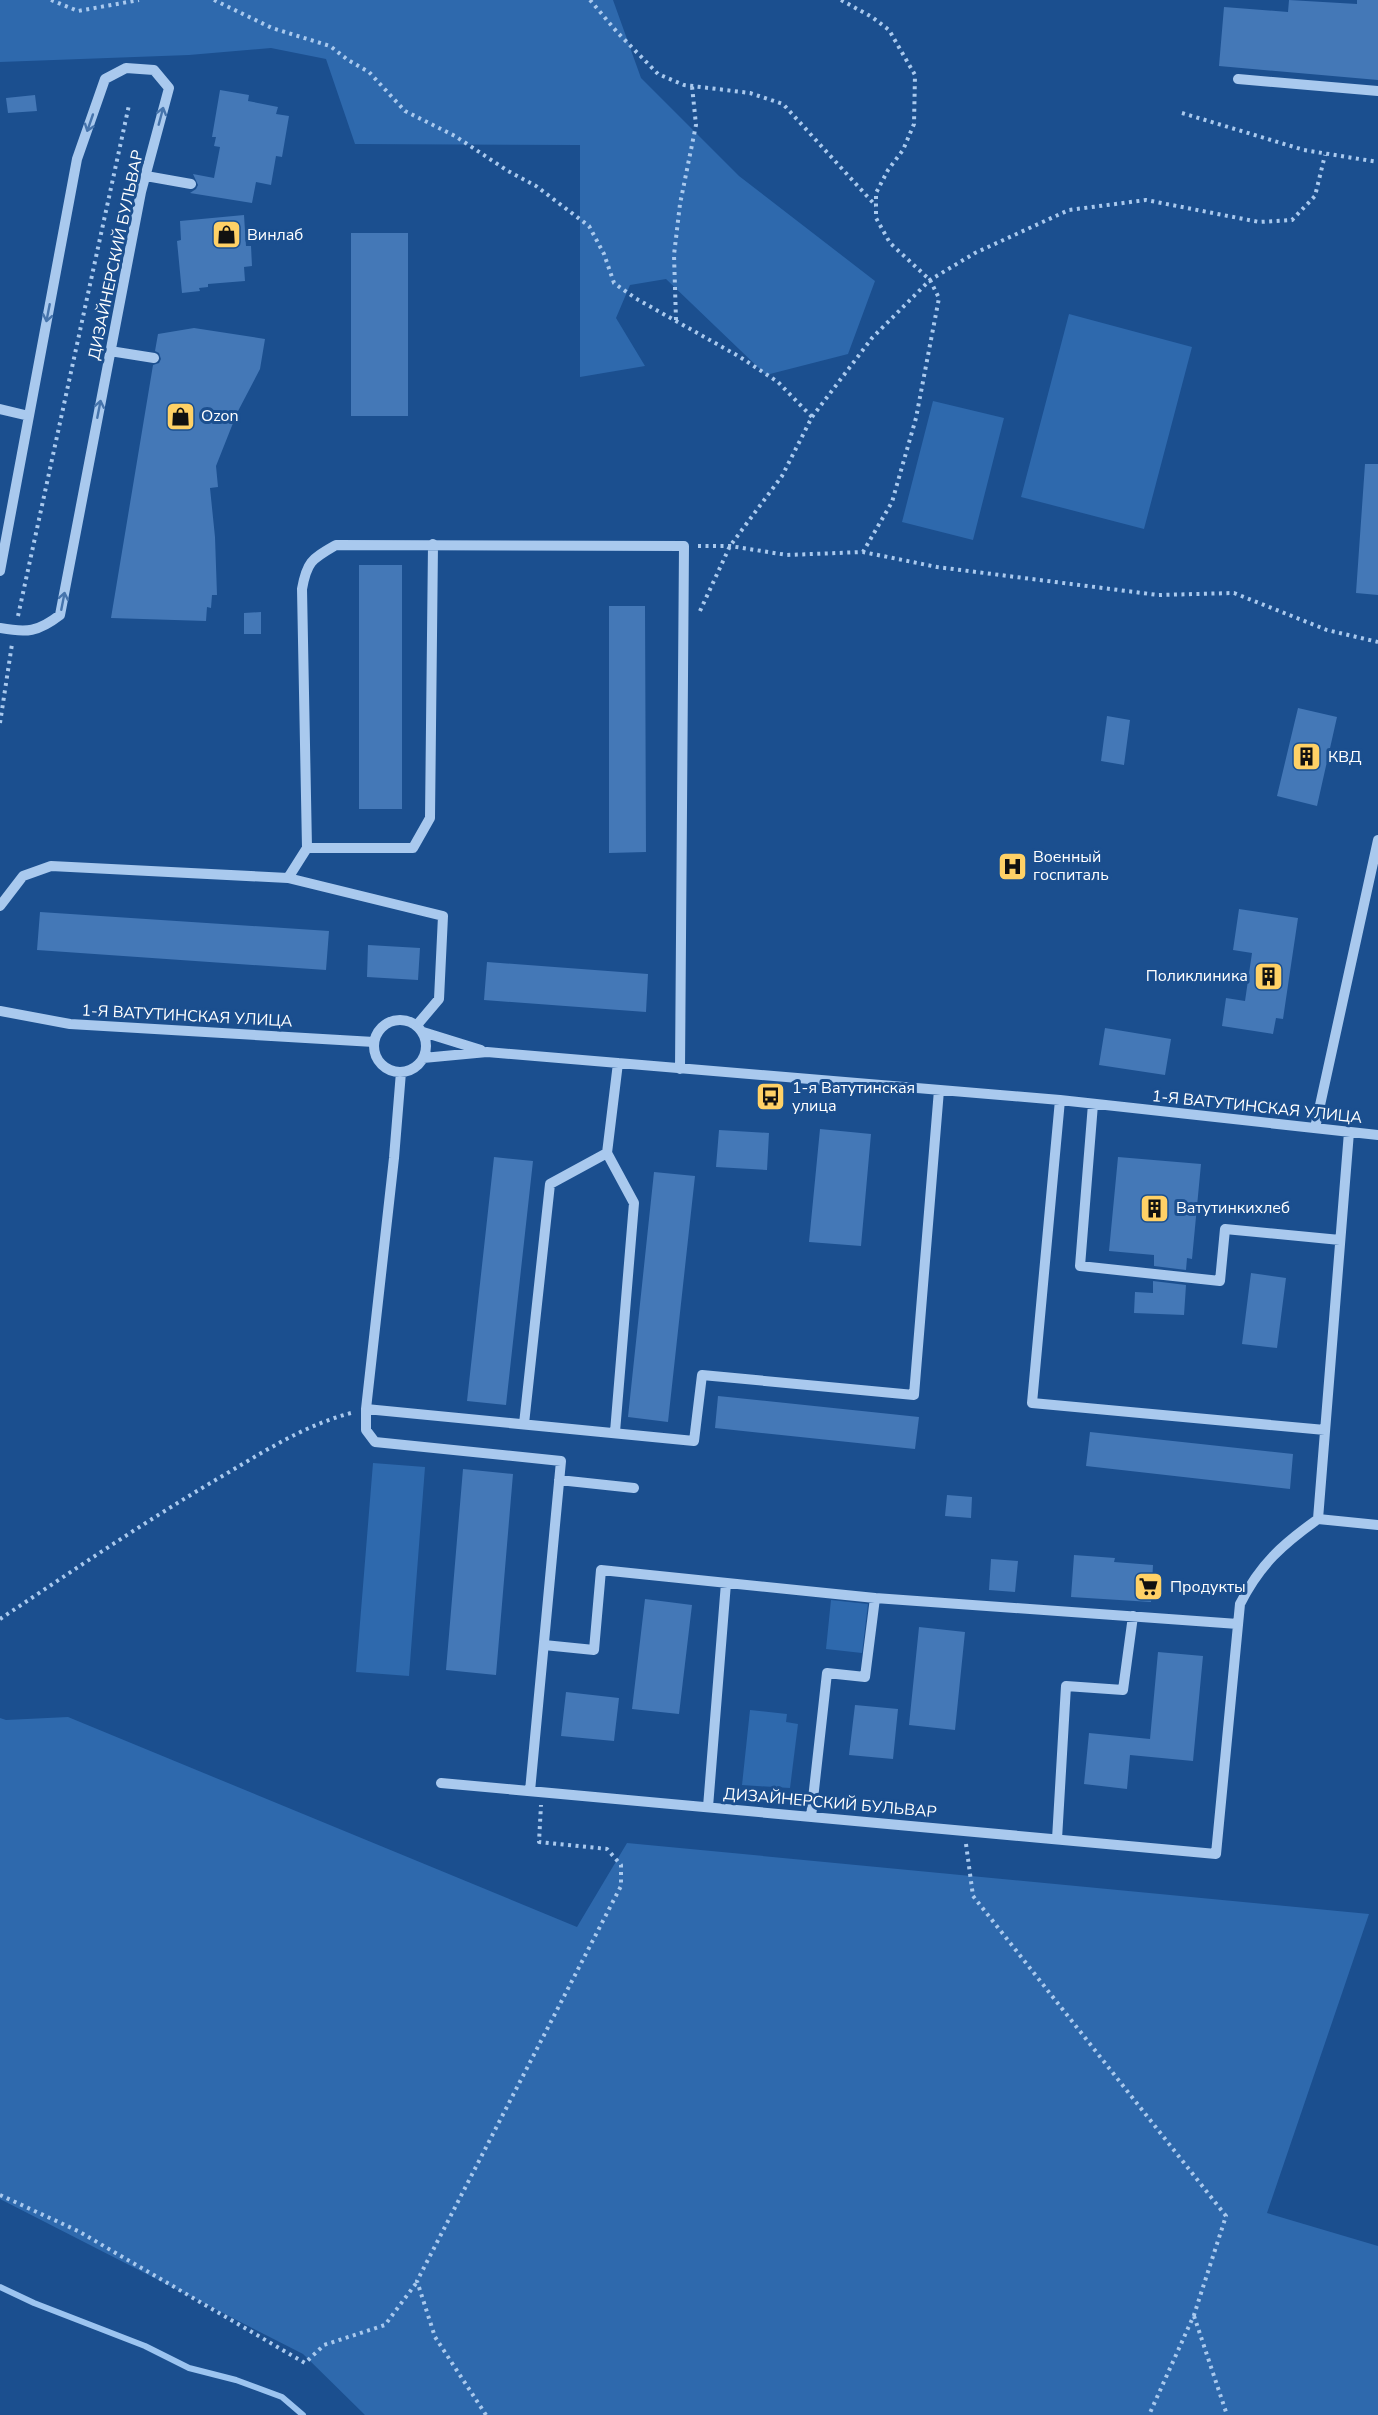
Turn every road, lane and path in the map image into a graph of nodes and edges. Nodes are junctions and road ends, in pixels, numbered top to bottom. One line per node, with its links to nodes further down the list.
1 (51, 0): 2 (path)
2 (139, 0)
3 (214, 0): 17 (path)
4 (590, 0): 7 (path)
5 (841, 0): 15 (path)
6 (1238, 80): 8 (street)
7 (692, 86): 15 (path); 17 (path)
8 (1378, 91)
9 (129, 105): 30 (path)
10 (1182, 113): 11 (path)
11 (1325, 155): 12 (path); 16 (path)
12 (1378, 162)
13 (146, 176): 14 (street); 18 (street, ДИЗАЙНЕРСКИЙ БУЛЬВАР); 21 (street, ДИЗАЙНЕРСКИЙ БУЛЬВАР, one-way to 21)
14 (191, 184)
15 (876, 206): 16 (path)
16 (930, 280): 22 (path); 26 (path)
17 (676, 321): 22 (path)
18 (111, 351): 19 (street); 30 (street, ДИЗАЙНЕРСКИЙ БУЛЬВАР, one-way to 18)
19 (154, 358)
20 (0, 409): 21 (street)
21 (29, 416): 27 (street, ДИЗАЙНЕРСКИЙ БУЛЬВАР)
22 (812, 417): 25 (path)
23 (433, 544): 24 (street); 34 (street); 34 (street)
24 (684, 546): 25 (path); 43 (street)
25 (730, 546): 26 (path); 28 (path)
26 (862, 552): 31 (path)
27 (0, 572)
28 (698, 615)
29 (0, 628): 30 (street, ДИЗАЙНЕРСКИЙ БУЛЬВАР)
30 (14, 631): 32 (path)
31 (1378, 642)
32 (0, 723)
33 (1378, 840): 48 (street)
34 (307, 848): 35 (street)
35 (288, 878): 36 (street); 38 (street)
36 (0, 906)
37 (0, 1011): 39 (street, 1-Я ВАТУТИНСКАЯ УЛИЦА)
38 (420, 1028): 39 (street); 40 (street, 1-Я ВАТУТИНСКАЯ УЛИЦА); 41 (street)
39 (374, 1042): 44 (street)
40 (487, 1052): 41 (street, 1-Я ВАТУТИНСКАЯ УЛИЦА); 42 (street, 1-Я ВАТУТИНСКАЯ УЛИЦА)
41 (423, 1058): 44 (street)
42 (618, 1063): 43 (street, 1-Я ВАТУТИНСКАЯ УЛИЦА); 51 (street)
43 (680, 1069): 45 (street, 1-Я ВАТУТИНСКАЯ УЛИЦА)
44 (401, 1072): 53 (street)
45 (939, 1090): 46 (street, 1-Я ВАТУТИНСКАЯ УЛИЦА); 56 (street)
46 (1060, 1101): 47 (street, 1-Я ВАТУТИНСКАЯ УЛИЦА); 55 (street)
47 (1094, 1104): 48 (street, 1-Я ВАТУТИНСКАЯ УЛИЦА); 52 (street)
48 (1315, 1128): 49 (street, 1-Я ВАТУТИНСКАЯ УЛИЦА)
49 (1349, 1132): 50 (street, 1-Я ВАТУТИНСКАЯ УЛИЦА); 52 (street)
50 (1378, 1135)
51 (608, 1153): 54 (street); 56 (street)
52 (1340, 1240): 55 (street)
53 (366, 1408): 54 (street); 57 (street); 64 (path)
54 (524, 1424): 56 (street)
55 (1326, 1430): 59 (street)
56 (615, 1432)
57 (559, 1480): 58 (street); 66 (street)
58 (634, 1488)
59 (1318, 1519): 60 (street); 65 (street)
60 (1378, 1525)
61 (726, 1583): 62 (street); 66 (street); 69 (street)
62 (875, 1598): 63 (street); 70 (street)
63 (1133, 1616): 65 (street); 72 (street)
64 (0, 1619)
65 (1238, 1624): 72 (street, ДИЗАЙНЕРСКИЙ БУЛЬВАР)
66 (544, 1645): 68 (street)
67 (441, 1783): 68 (street, ДИЗАЙНЕРСКИЙ БУЛЬВАР)
68 (536, 1792): 69 (street, ДИЗАЙНЕРСКИЙ БУЛЬВАР); 74 (path)
69 (708, 1807): 70 (street, ДИЗАЙНЕРСКИЙ БУЛЬВАР)
70 (811, 1817): 71 (street, ДИЗАЙНЕРСКИЙ БУЛЬВАР)
71 (964, 1831): 72 (street, ДИЗАЙНЕРСКИЙ БУЛЬВАР); 75 (path)
72 (1058, 1839)
73 (0, 2195): 74 (path)
74 (417, 2281): 76 (path)
75 (1194, 2315): 77 (path); 78 (path)
76 (486, 2415)
77 (1149, 2415)
78 (1227, 2415)

